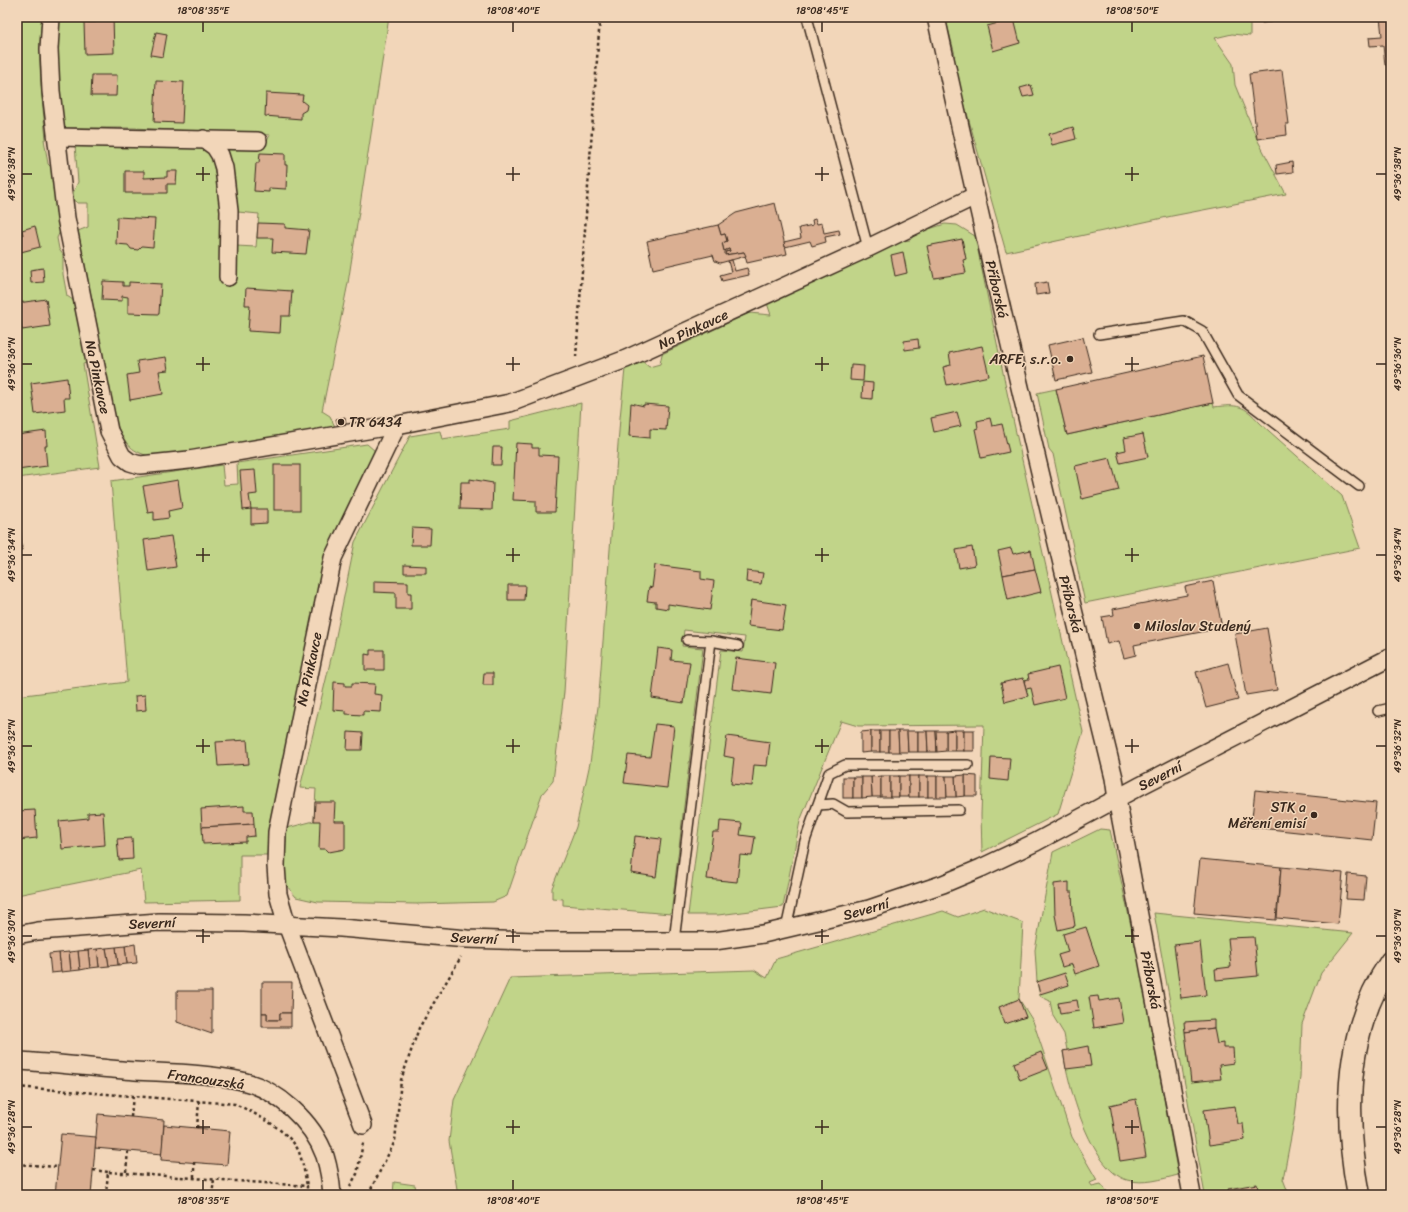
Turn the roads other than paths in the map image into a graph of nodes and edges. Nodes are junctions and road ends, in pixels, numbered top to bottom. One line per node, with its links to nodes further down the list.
1 (51, 17): 4 (street, Na Pinkavce)
2 (807, 17): 8 (lane)
3 (936, 17): 7 (street, Příborská)
4 (57, 137): 5 (street); 11 (street, Na Pinkavce)
5 (204, 139): 6 (street); 9 (street)
6 (258, 141)
7 (975, 196): 8 (street, Na Pinkavce); 20 (street, Příborská)
8 (868, 248): 11 (street, Na Pinkavce)
9 (228, 277)
10 (1100, 334): 12 (lane)
11 (397, 425): 23 (street, Na Pinkavce)
12 (1359, 486)
13 (687, 640): 14 (lane)
14 (712, 642): 15 (lane); 26 (lane)
15 (738, 646)
16 (1391, 658): 20 (street, Severní)
17 (1391, 708): 18 (lane)
18 (1378, 711)
19 (968, 765): 21 (lane)
20 (1117, 799): 24 (street, Severní); 31 (street, Příborská)
21 (818, 805): 22 (lane); 24 (lane)
22 (959, 810)
23 (287, 925): 25 (street, Severní); 26 (street, Severní); 29 (street)
24 (786, 929): 26 (street, Severní)
25 (17, 935)
26 (674, 941)
27 (1391, 962): 32 (main road)
28 (17, 1061): 30 (street, Francouzská)
29 (363, 1125)
30 (332, 1195)
31 (1192, 1195)
32 (1359, 1195)

